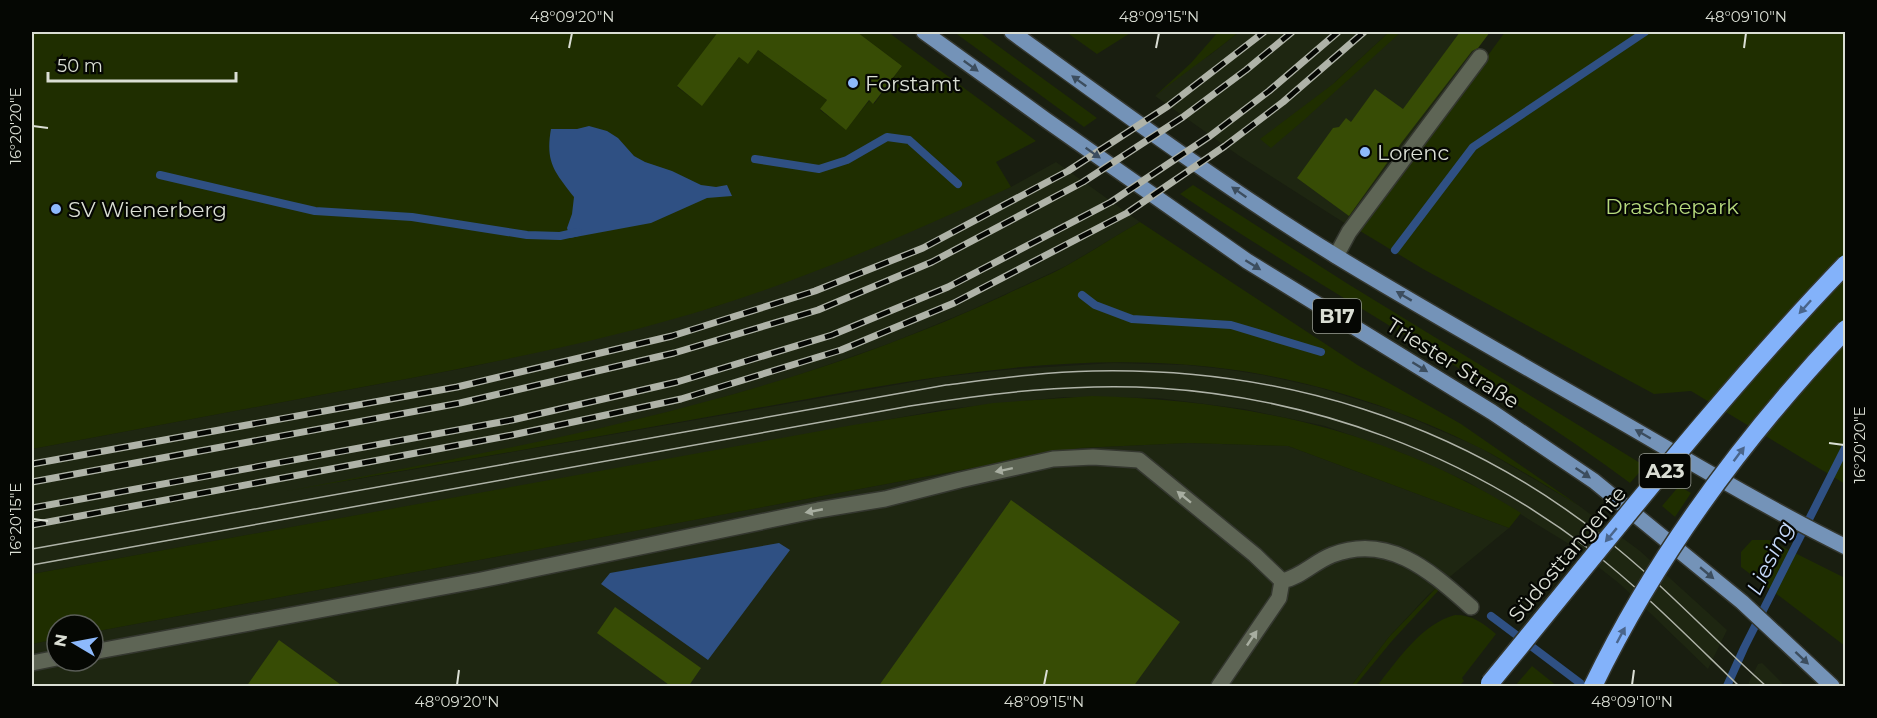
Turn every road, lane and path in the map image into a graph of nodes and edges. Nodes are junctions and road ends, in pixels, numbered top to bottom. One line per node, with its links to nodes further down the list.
1 (924, 32): 14 (main road, Triester Straße / B17, one-way to 14)
2 (1012, 32): 4 (main road, Triester Straße / B17, one-way to 2)
3 (1480, 57): 4 (lane)
4 (1336, 256): 7 (main road, Triester Straße / B17, one-way to 4)
5 (1845, 264): 11 (highway, Südosttangente / A23, one-way to 11, bridge)
6 (1845, 329): 13 (highway, A23, one-way to 6, bridge)
7 (1845, 547)
8 (1282, 581): 9 (lane); 10 (lane, one-way to 10); 12 (lane, one-way to 8)
9 (1471, 607)
10 (105, 650)
11 (1490, 683)
12 (1219, 687)
13 (1593, 687)
14 (1833, 687)

